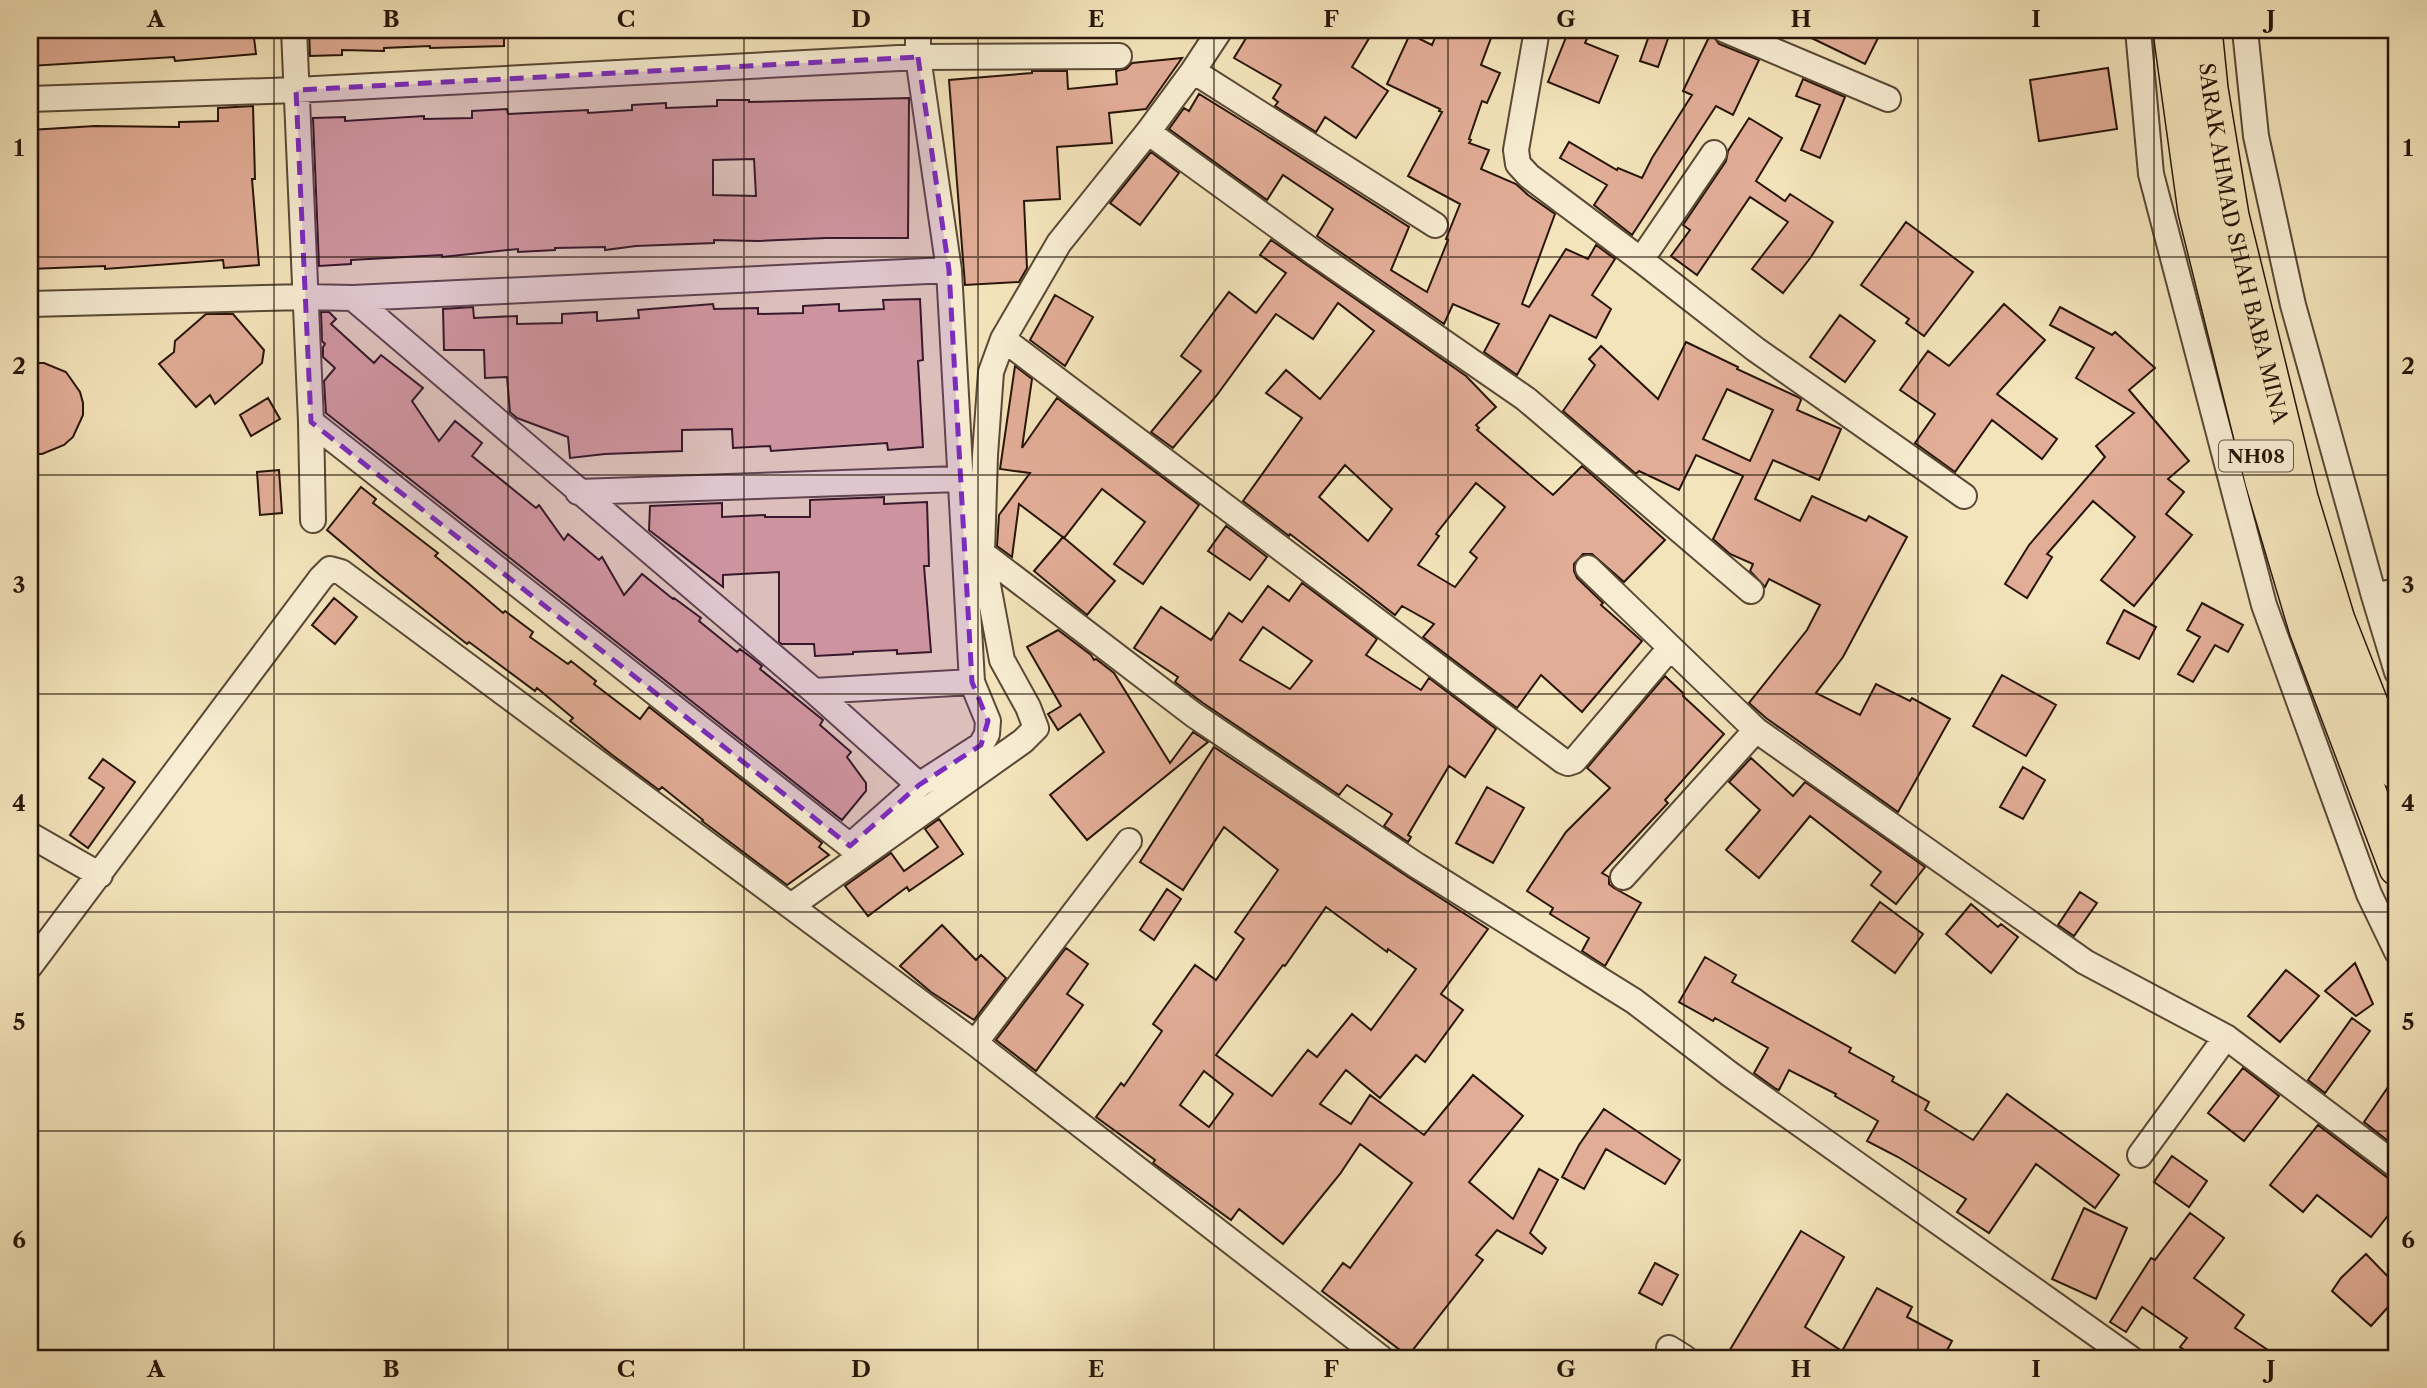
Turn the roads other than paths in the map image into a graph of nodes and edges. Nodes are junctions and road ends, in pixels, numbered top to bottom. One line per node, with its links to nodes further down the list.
1 (294, 30): 13 (street)
2 (918, 30): 11 (street)
3 (1220, 30): 12 (street)
4 (1537, 30): 19 (street)
5 (1725, 30): 15 (street)
6 (2138, 30): 47 (street)
7 (2171, 30): 43 (highway, NH08)
8 (2204, 30): 39 (highway, SARAK AHMAD SHAH BABA MINA / NH08)
9 (2245, 30): 33 (street)
10 (1119, 56): 11 (street)
11 (918, 57): 13 (street); 20 (street)
12 (1193, 71): 16 (street); 18 (street)
13 (296, 90): 14 (street); 21 (street)
14 (30, 99)
15 (1888, 99)
16 (1148, 132): 24 (street); 32 (street)
17 (1714, 153): 19 (street)
18 (1435, 225)
19 (1641, 260): 28 (street)
20 (949, 270): 22 (street); 26 (street)
21 (304, 297): 22 (street); 23 (street); 25 (street)
22 (353, 298): 27 (street)
23 (30, 304)
24 (1003, 339): 30 (street); 34 (street)
25 (311, 422): 29 (street); 40 (street)
26 (959, 479): 27 (street); 36 (street)
27 (578, 492): 37 (street)
28 (1964, 496)
29 (313, 520)
30 (982, 553): 46 (street); 54 (street)
31 (1588, 568): 34 (street)
32 (1751, 591)
33 (2386, 594): 35 (street)
34 (1670, 648): 38 (street)
35 (2397, 671)
36 (972, 682): 37 (street); 40 (street)
37 (814, 691): 40 (street)
38 (1756, 730): 45 (street); 49 (street)
39 (2397, 772)
40 (919, 785)
41 (30, 835): 44 (street)
42 (1129, 841): 50 (street)
43 (2397, 868)
44 (100, 875): 46 (street); 48 (street)
45 (1623, 877)
46 (790, 905): 50 (street)
47 (2397, 952)
48 (30, 966)
49 (2226, 1037): 51 (street); 52 (street)
50 (975, 1043): 53 (street)
51 (2140, 1155)
52 (2397, 1166)
53 (1381, 1358)
54 (2130, 1358)

